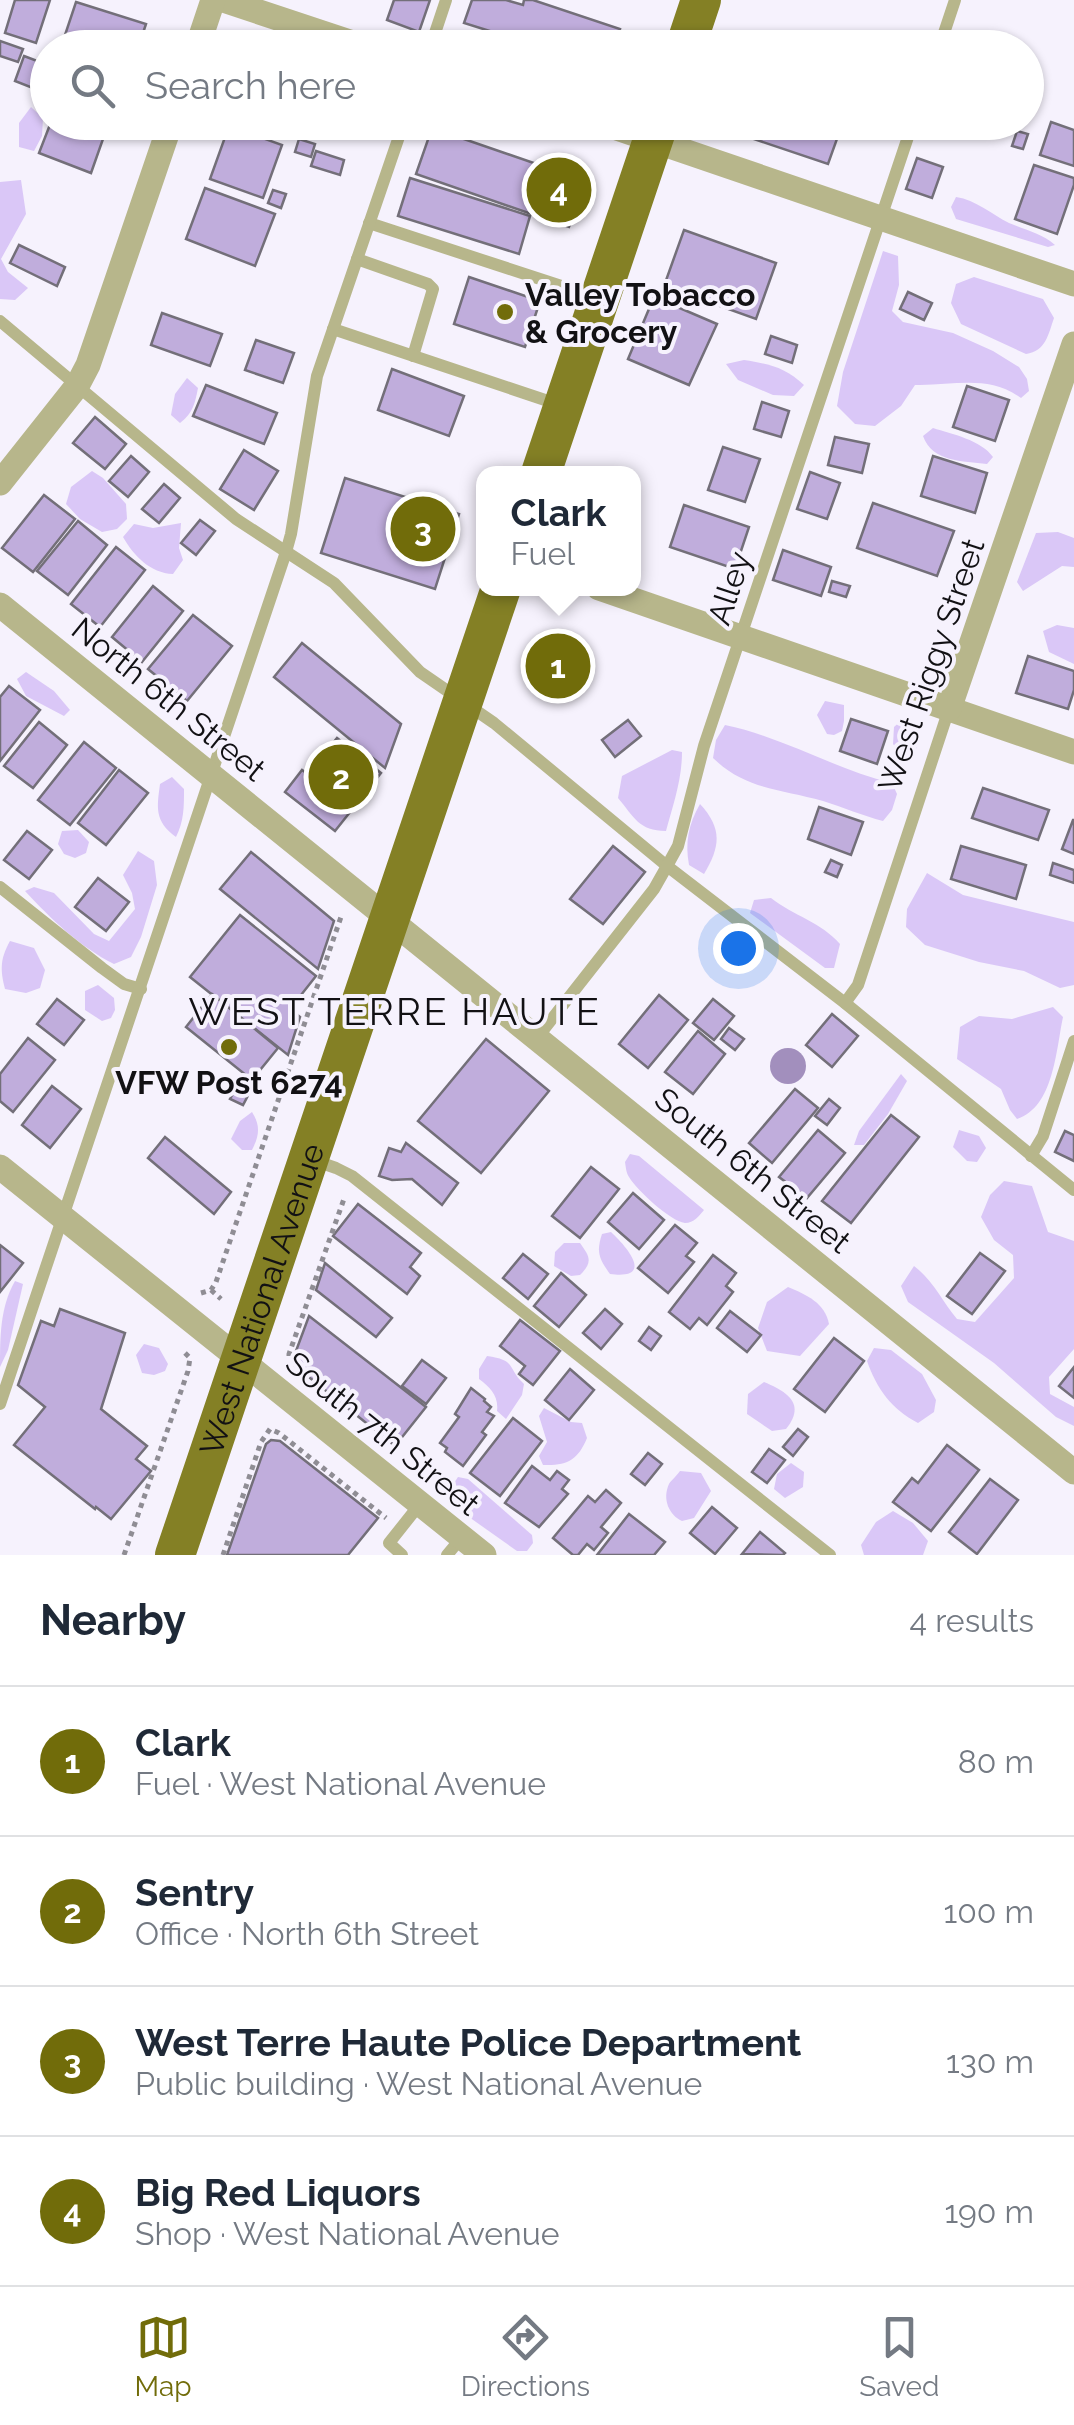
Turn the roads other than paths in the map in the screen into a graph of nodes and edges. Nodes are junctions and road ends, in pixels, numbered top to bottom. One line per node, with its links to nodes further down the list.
1 (213, 0): 6 (street)
2 (222, 0): 7 (street)
3 (446, 0): 8 (lane)
4 (701, 0): 9 (main road)
5 (955, 0): 10 (lane)
6 (202, 30)
7 (313, 30)
8 (436, 30)
9 (691, 30)
10 (944, 30)
11 (165, 140): 25 (street)
12 (398, 140): 17 (lane)
13 (653, 140): 20 (main road)
14 (679, 140): 16 (street)
15 (907, 140): 16 (lane, Alley)
16 (880, 218): 19 (street); 33 (lane, Alley)
17 (369, 222): 18 (lane); 20 (lane)
18 (357, 258): 22 (lane); 24 (lane)
19 (1074, 284)
20 (600, 299): 26 (main road)
21 (0, 321): 25 (lane)
22 (332, 329): 24 (lane); 29 (lane)
23 (1074, 344): 35 (street, West Riggy Street)
24 (413, 356): 26 (lane)
25 (77, 386): 28 (street); 29 (lane)
26 (564, 407): 27 (main road)
27 (544, 466)
28 (0, 483)
29 (286, 552): 34 (lane); 37 (lane)
30 (499, 596): 34 (main road, West National Avenue)
31 (622, 596): 33 (street)
32 (0, 605): 37 (street, North 6th Street)
33 (741, 638): 35 (street); 38 (lane, Alley)
34 (463, 701): 38 (lane); 40 (main road, West National Avenue)
35 (950, 709): 36 (street); 42 (lane, West Riggy Street)
36 (1074, 752)
37 (210, 774): 40 (street, North 6th Street); 41 (lane)
38 (667, 866): 42 (lane); 43 (lane, Alley)
39 (0, 886): 41 (lane)
40 (390, 919): 43 (street, South 6th Street); 46 (main road, West National Avenue)
41 (141, 989): 49 (lane)
42 (845, 1003): 45 (lane)
43 (538, 1038): 52 (street, South 6th Street)
44 (1074, 1041): 45 (lane)
45 (1031, 1156): 48 (lane)
46 (308, 1158): 50 (main road, West National Avenue); 58 (lane)
47 (0, 1167): 49 (street, South 7th Street)
48 (1074, 1190)
49 (62, 1217): 50 (street, South 7th Street); 51 (lane)
50 (241, 1361): 53 (street, South 7th Street); 55 (main road, West National Avenue)
51 (0, 1404)
52 (1074, 1472)
53 (420, 1504): 54 (street, South 7th Street); 56 (lane)
54 (454, 1546): 57 (street, South 7th Street)
55 (175, 1555)
56 (402, 1555)
57 (484, 1555)
58 (830, 1555)

